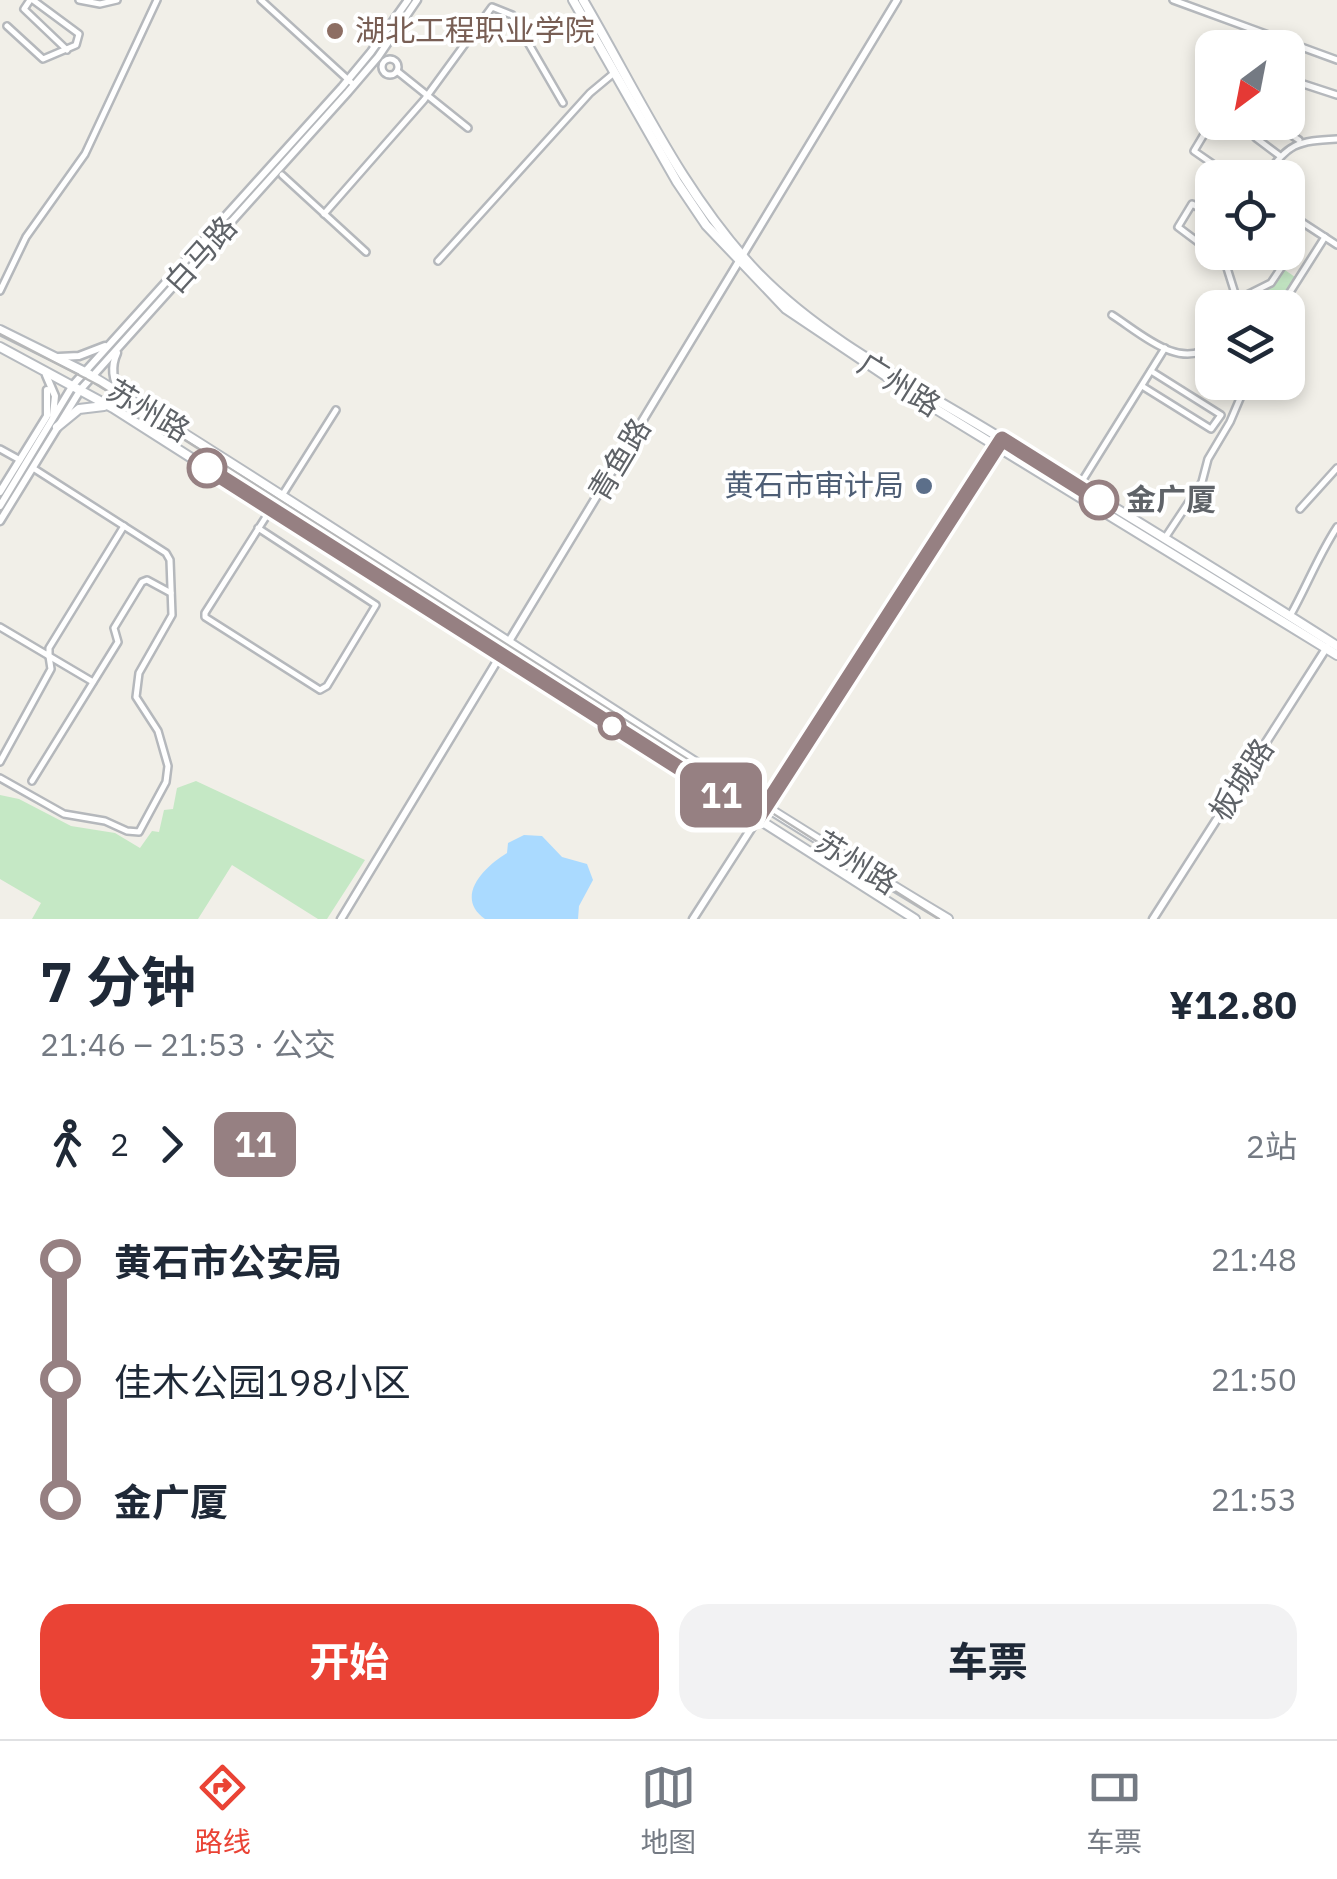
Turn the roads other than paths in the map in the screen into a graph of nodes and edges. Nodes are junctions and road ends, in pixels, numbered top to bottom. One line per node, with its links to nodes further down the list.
1 (31, 0): 15 (street); 15 (street)
2 (79, 0): 3 (street)
3 (118, 0)
4 (156, 0): 43 (street)
5 (261, 0): 19 (street)
6 (408, 0): 19 (street, 白马路)
7 (418, 0): 19 (street, 白马路)
8 (573, 0): 18 (main road, 广州路)
9 (583, 0): 40 (main road, 广州路)
10 (897, 0): 40 (street, 青鱼路)
11 (1173, 0): 13 (street)
12 (7, 26): 15 (street)
13 (1254, 30)
14 (1305, 48): 16 (street)
15 (67, 50)
16 (1337, 60)
17 (397, 72): 17 (street); 22 (street)
18 (614, 73): 40 (main road, 广州路); 41 (street)
19 (351, 83): 48 (street, 白马路)
20 (1305, 85): 21 (street)
21 (1337, 95)
22 (428, 96): 23 (street); 24 (street); 34 (street)
23 (564, 103)
24 (468, 128)
25 (1337, 139): 28 (street)
26 (1201, 140): 30 (street)
27 (1259, 140): 29 (street)
28 (1300, 141): 29 (street)
29 (1280, 156): 31 (street)
30 (1207, 160)
31 (1277, 160)
32 (282, 175): 34 (street)
33 (1195, 206): 37 (street)
34 (324, 214): 39 (street)
35 (1305, 224): 36 (street)
36 (1325, 237): 38 (street); 45 (street)
37 (1195, 240)
38 (1337, 244)
39 (366, 252)
40 (742, 259): 67 (main road, 广州路); 86 (street, 青鱼路)
41 (438, 261)
42 (1279, 270): 44 (street)
43 (0, 290)
44 (1260, 290)
45 (1291, 290)
46 (1112, 315): 50 (street)
47 (0, 330): 52 (main road, 苏州路)
48 (120, 339): 52 (street); 55 (street, 白马路); 59 (street)
49 (0, 347): 53 (main road, 苏州路)
50 (1165, 348): 51 (street); 54 (street)
51 (1195, 353)
52 (50, 356): 55 (main road, 苏州路)
53 (38, 367): 57 (main road, 苏州路); 66 (street)
54 (1151, 372): 56 (street); 63 (street)
55 (88, 375): 57 (street, 白马路); 59 (main road, 苏州路)
56 (1142, 386): 63 (street); 72 (street)
57 (77, 387): 61 (main road, 苏州路); 65 (street, 白马路); 66 (street, 白马路)
58 (47, 390): 69 (street)
59 (126, 397): 74 (main road, 苏州路)
60 (1239, 400): 64 (street)
61 (113, 408): 65 (main road); 76 (main road, 苏州路)
62 (336, 410): 74 (street)
63 (1221, 416): 64 (street)
64 (1230, 422): 82 (street)
65 (58, 427): 70 (street, 白马路)
66 (47, 429): 75 (street, 白马路)
67 (1000, 443): 72 (main road, 广州路); 87 (main road, 广州路); 95 (street)
68 (0, 449): 69 (street)
69 (20, 460): 73 (street)
70 (33, 468): 78 (street, 白马路); 79 (street)
71 (1336, 473): 77 (street)
72 (1078, 487): 82 (main road, 广州路)
73 (0, 492)
74 (282, 494): 86 (main road, 苏州路)
75 (0, 506)
76 (271, 509): 81 (street); 89 (main road, 苏州路)
77 (1300, 509)
78 (0, 521)
79 (124, 526): 83 (street); 90 (street)
80 (1337, 527): 84 (street)
81 (258, 528): 81 (street)
82 (1164, 540): 84 (main road, 广州路)
83 (171, 593): 91 (street); 93 (street)
84 (1290, 616): 87 (main road, 广州路)
85 (0, 627): 90 (street)
86 (511, 641): 89 (street, 青鱼路); 95 (main road, 苏州路)
87 (1331, 645): 88 (main road, 广州路); 101 (street, 板城路)
88 (1337, 654)
89 (502, 655): 96 (main road, 苏州路); 98 (street, 青鱼路)
90 (49, 656): 91 (street); 92 (street)
91 (93, 682): 94 (street)
92 (0, 762)
93 (0, 778)
94 (32, 781)
95 (766, 806): 96 (street); 100 (main road, 苏州路)
96 (758, 818): 97 (street); 99 (main road, 苏州路)
97 (697, 918)
98 (341, 919)
99 (915, 919)
100 (948, 919)
101 (1153, 919)

